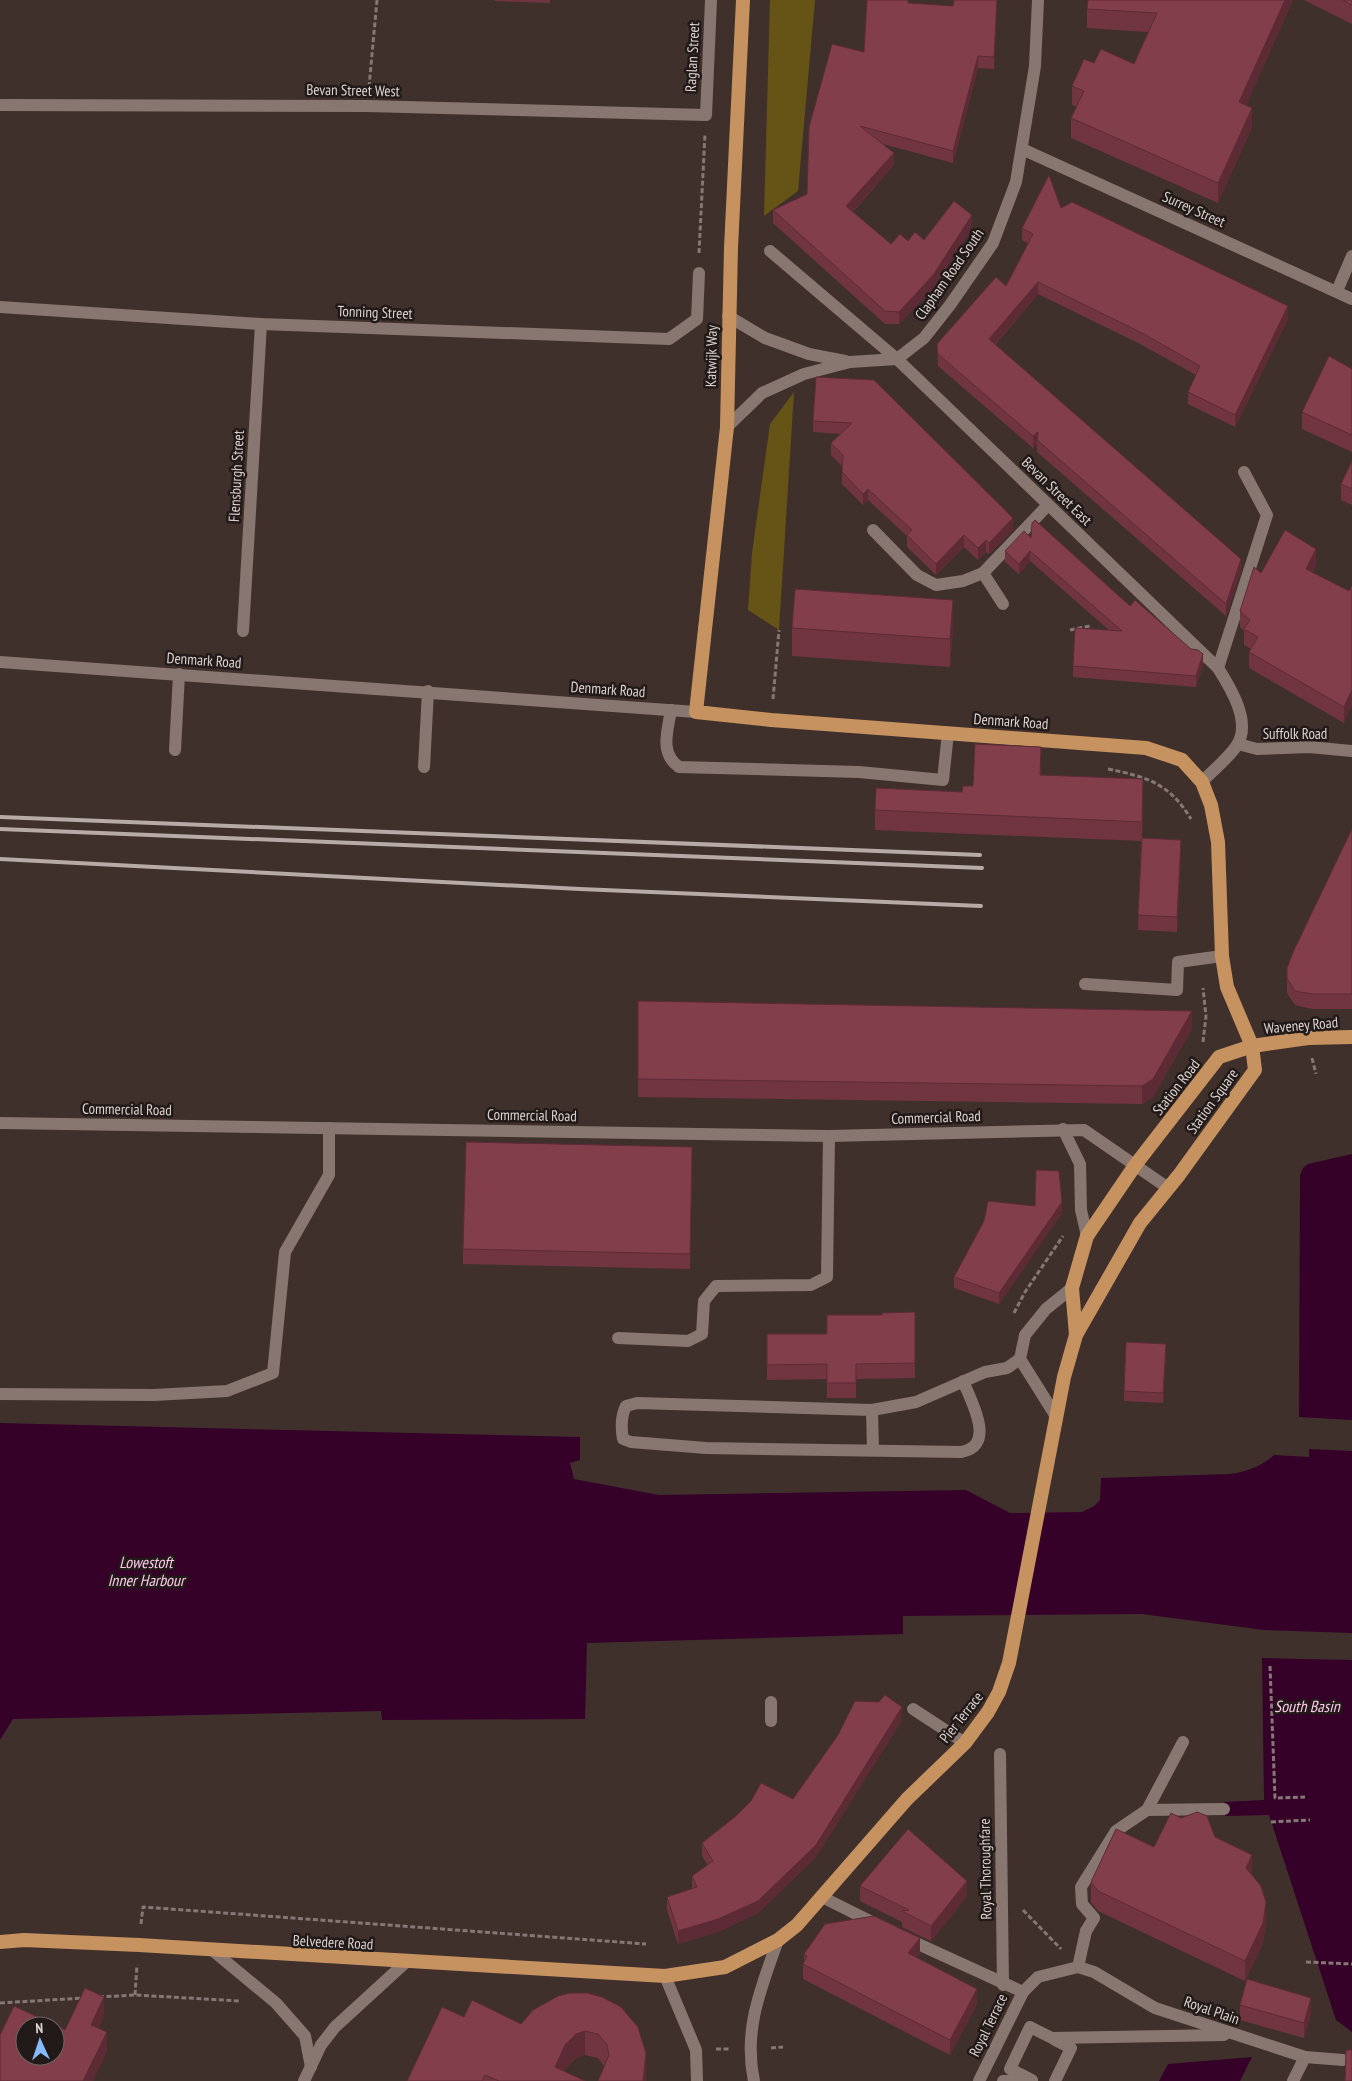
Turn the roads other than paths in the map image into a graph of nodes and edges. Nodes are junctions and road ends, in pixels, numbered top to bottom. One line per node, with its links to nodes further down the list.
1 (711, 0): 5 (street, Raglan Street)
2 (744, 0): 13 (highway, Katwijk Way)
3 (1038, 0): 6 (street, Clapham Road South)
4 (0, 105): 5 (street, Bevan Street West)
5 (706, 115)
6 (1022, 149): 10 (street, Surrey Street); 15 (street, Clapham Road South)
7 (770, 251): 15 (street, Bevan Street East)
8 (1352, 256): 10 (street)
9 (699, 274): 14 (street, Tonning Street)
10 (1337, 291): 11 (street, Surrey Street)
11 (1352, 299)
12 (0, 307): 14 (street, Tonning Street)
13 (728, 316): 16 (street); 17 (highway, Katwijk Way)
14 (261, 324): 23 (street, Flensburgh Street)
15 (897, 359): 16 (street); 19 (street, Bevan Street East)
16 (850, 362): 17 (street)
17 (727, 427): 29 (highway, Katwijk Way)
18 (1244, 472): 25 (street)
19 (1048, 505): 21 (street); 25 (street, Bevan Street East)
20 (872, 530): 21 (street)
21 (983, 573): 22 (street)
22 (1003, 604)
23 (243, 631)
24 (0, 662): 26 (street, Denmark Road)
25 (1218, 668): 31 (street, Bevan Street East)
26 (179, 674): 27 (street, Denmark Road); 32 (street)
27 (428, 692): 28 (street, Denmark Road); 34 (street)
28 (671, 710): 29 (street, Denmark Road); 30 (street)
29 (696, 712): 30 (highway, Denmark Road)
30 (948, 733): 35 (highway, Denmark Road)
31 (1238, 744): 33 (street, Suffolk Road); 35 (street)
32 (175, 750)
33 (1352, 751)
34 (424, 767)
35 (1202, 782): 36 (highway, Station Square)
36 (1222, 956): 37 (street); 39 (highway, Station Square)
37 (1085, 984)
38 (1352, 1037): 39 (highway, Waveney Road)
39 (1252, 1046): 44 (highway, Station Road); 45 (highway, Station Square)
40 (0, 1123): 41 (street, Commercial Road)
41 (329, 1128): 43 (street, Commercial Road); 52 (street)
42 (1063, 1129): 43 (street, Commercial Road); 44 (street, Commercial Road); 46 (street)
43 (829, 1136): 49 (street)
44 (1136, 1164): 45 (street, Commercial Road); 46 (highway)
45 (1168, 1188): 48 (highway, Station Square)
46 (1087, 1236): 47 (highway)
47 (1072, 1288): 48 (highway); 50 (street)
48 (1076, 1335): 54 (highway, Pier Terrace)
49 (618, 1338)
50 (1020, 1359): 51 (street); 54 (street)
51 (963, 1381): 53 (street); 55 (street)
52 (0, 1394)
53 (872, 1410): 55 (street); 55 (street)
54 (1057, 1418): 60 (highway, Pier Terrace)
55 (873, 1450)
56 (771, 1702): 58 (street)
57 (913, 1709): 60 (street)
58 (771, 1721)
59 (1183, 1742): 63 (street)
60 (965, 1743): 64 (highway, Pier Terrace)
61 (1000, 1754): 71 (street, Royal Thoroughfare)
62 (1224, 1809): 63 (street)
63 (1147, 1810): 69 (street)
64 (822, 1897): 65 (highway, Pier Terrace); 71 (street)
65 (778, 1940): 70 (highway, Pier Terrace); 81 (street)
66 (0, 1942): 67 (highway, Belvedere Road)
67 (212, 1950): 68 (highway, Belvedere Road); 77 (street)
68 (406, 1962): 70 (highway, Belvedere Road); 77 (street)
69 (1078, 1967): 72 (street, Royal Terrace); 73 (street, Royal Plain)
70 (665, 1976): 80 (street)
71 (1003, 1984): 72 (street)
72 (1023, 1992): 82 (street, Royal Terrace)
73 (1234, 2035): 74 (street); 75 (street, Royal Plain)
74 (1052, 2038): 78 (street); 84 (street)
75 (1305, 2057): 76 (street, Royal Plain); 85 (street)
76 (1343, 2060)
77 (311, 2068): 79 (street)
78 (1033, 2080): 83 (street)
79 (304, 2081)
80 (697, 2081)
81 (754, 2081)
82 (979, 2081)
83 (1003, 2081)
84 (1055, 2081)
85 (1293, 2081)

